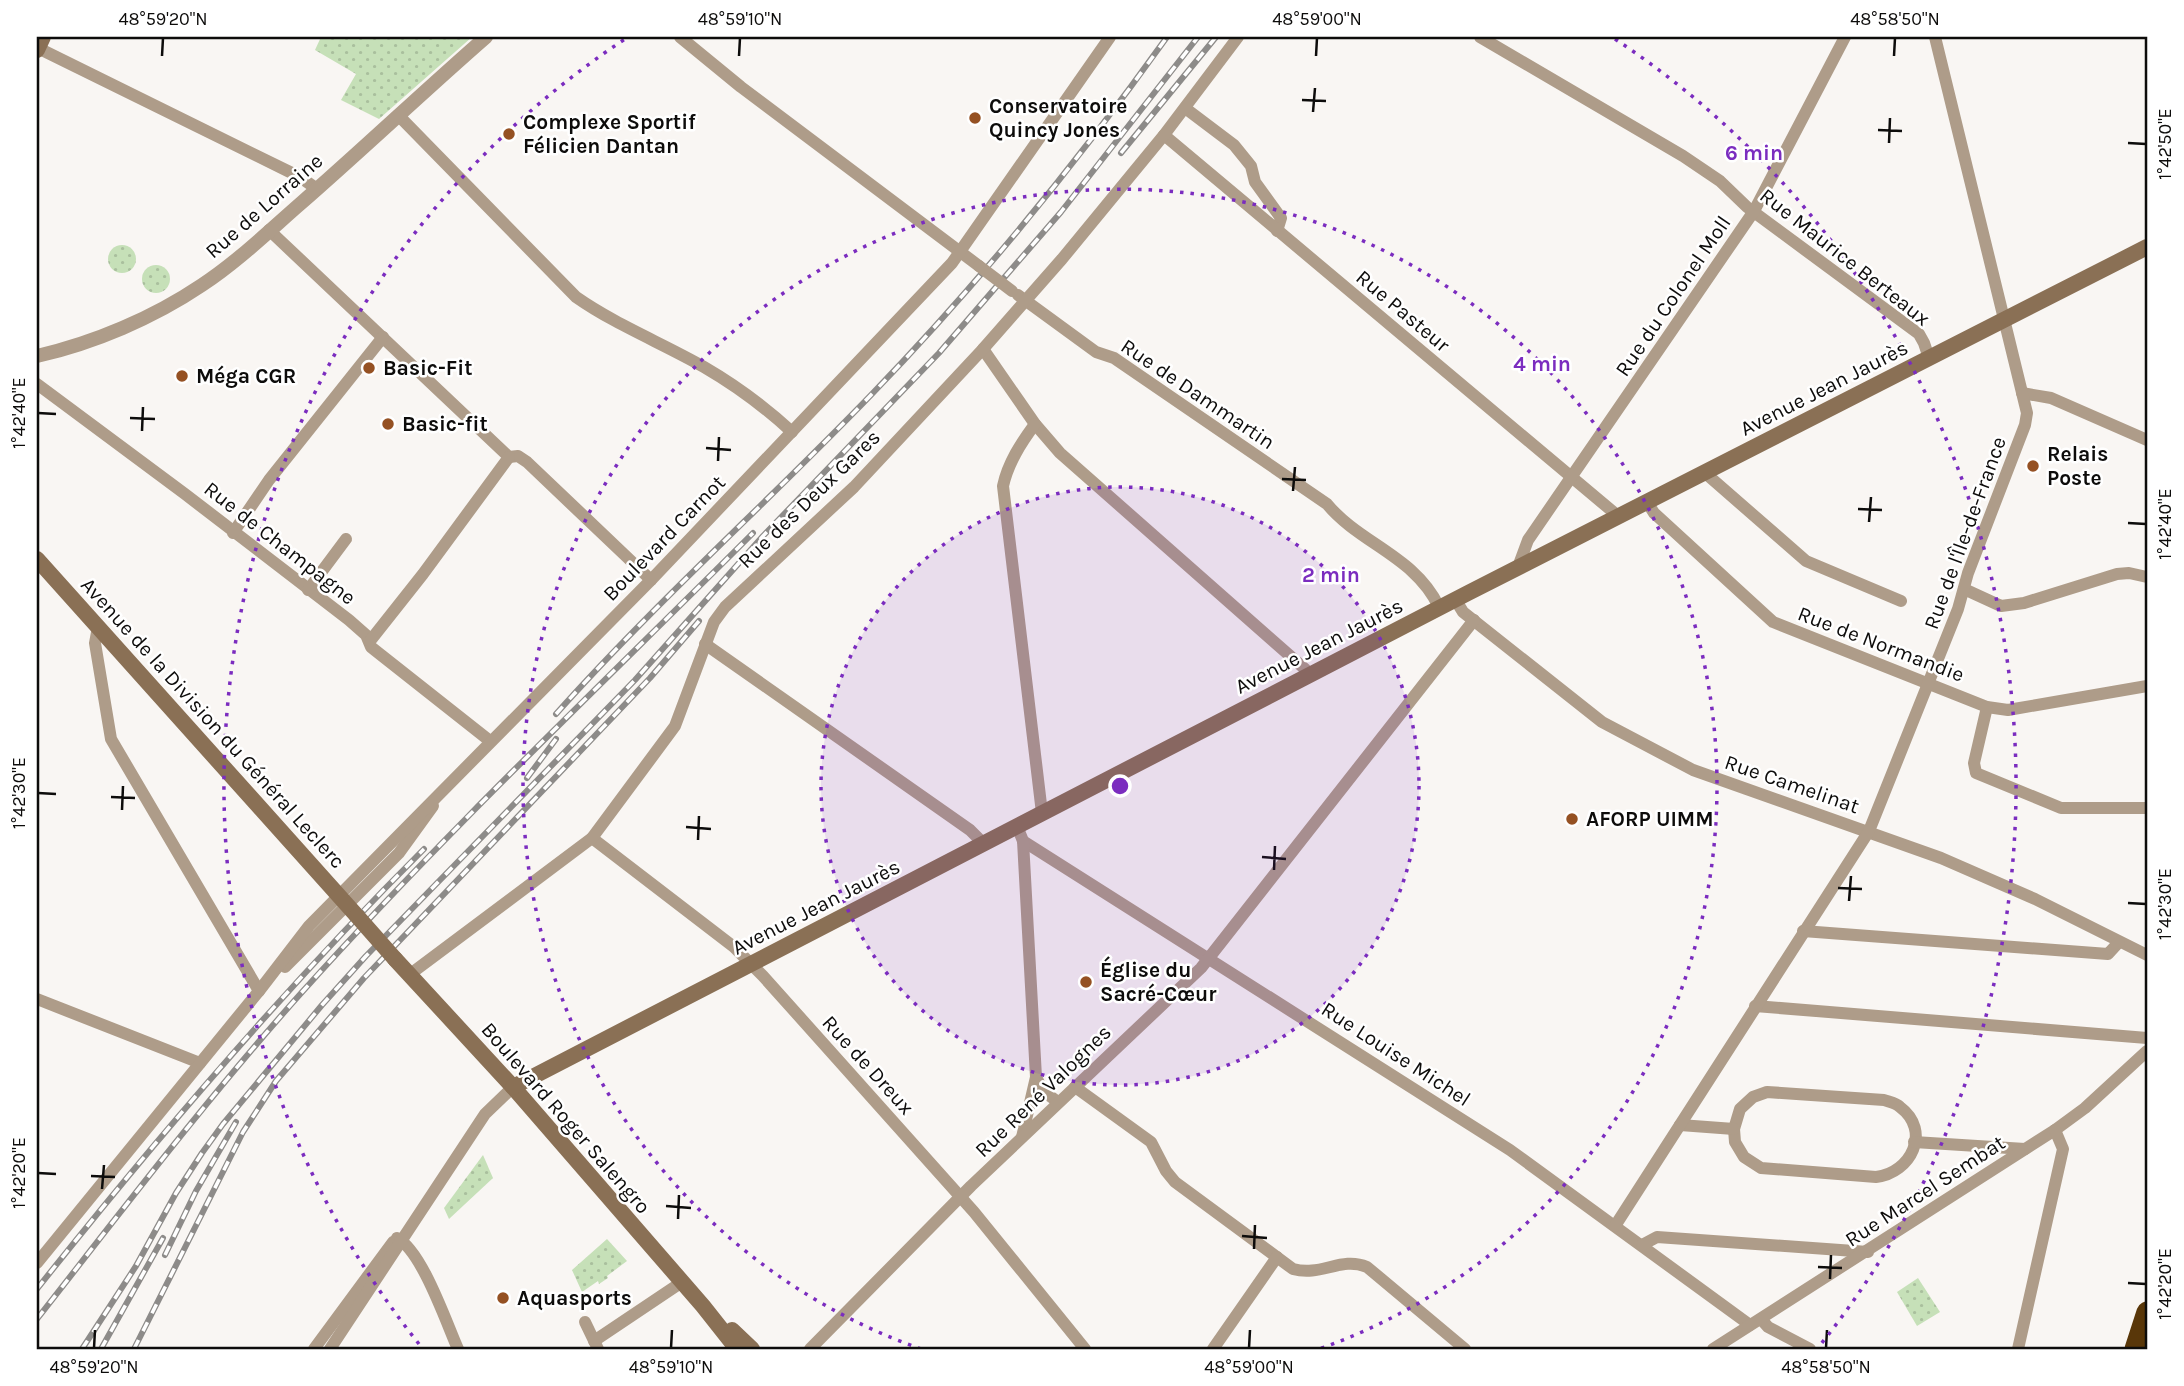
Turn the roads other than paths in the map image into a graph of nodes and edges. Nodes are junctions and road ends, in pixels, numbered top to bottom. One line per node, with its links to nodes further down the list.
1 (43, 37): 9 (main road)
2 (486, 37): 11 (street, Rue de Lorraine)
3 (680, 37): 18 (street, Rue de Dammartin)
4 (1110, 37): 18 (street, Boulevard Carnot)
5 (1238, 37): 10 (street, Rue des Deux Gares)
6 (1480, 37): 14 (street, Rue Maurice Berteaux)
7 (1845, 37): 14 (street, Rue du Colonel Moll)
8 (1935, 37): 20 (street, Rue de l'Île-de-France)
9 (37, 49): 13 (street)
10 (1185, 108): 12 (street, Rue des Deux Gares); 16 (street)
11 (398, 115): 13 (street, Rue de Lorraine); 28 (street)
12 (1164, 135): 16 (street, Rue Pasteur); 19 (street, Rue des Deux Gares)
13 (317, 189): 15 (street, Rue de Lorraine)
14 (1754, 211): 24 (street, Rue Maurice Berteaux); 32 (street, Rue du Colonel Moll)
15 (270, 230): 21 (street); 23 (street, Rue de Lorraine)
16 (1277, 231): 32 (street, Rue Pasteur)
17 (2147, 247): 20 (main road, Avenue Jean Jaurès)
18 (960, 253): 19 (street, Rue de Dammartin, bridge); 28 (street, Boulevard Carnot)
19 (1025, 300): 22 (street, Rue des Deux Gares); 45 (street, Rue de Dammartin)
20 (2004, 320): 24 (main road, Avenue Jean Jaurès); 26 (street, Rue de l'Île-de-France)
21 (383, 337): 30 (street); 35 (street)
22 (984, 349): 27 (street); 49 (street, Rue des Deux Gares)
23 (37, 356)
24 (1929, 358): 31 (main road, Avenue Jean Jaurès)
25 (37, 384): 35 (street, Rue de Champagne)
26 (2022, 393): 29 (street); 41 (street, Rue de l'Île-de-France)
27 (1035, 424): 50 (street); 56 (street)
28 (792, 432): 40 (street, Boulevard Carnot)
29 (2147, 440)
30 (509, 457): 40 (street); 48 (street)
31 (1704, 472): 33 (main road, Avenue Jean Jaurès); 44 (street)
32 (1572, 476): 34 (street, Rue Pasteur); 38 (street, Rue du Colonel Moll)
33 (1647, 502): 34 (main road, Avenue Jean Jaurès); 51 (street, Rue de Normandie)
34 (1618, 516): 38 (main road, Avenue Jean Jaurès)
35 (233, 533): 42 (street, Rue de Champagne)
36 (346, 539): 42 (street)
37 (37, 559): 47 (main road, Avenue de la Division du Général Leclerc)
38 (1518, 567): 43 (main road, Avenue Jean Jaurès)
39 (2147, 577): 41 (street)
40 (651, 580): 54 (street, Boulevard Carnot)
41 (1964, 589): 51 (street, Rue de l'Île-de-France)
42 (308, 590): 48 (street, Rue de Champagne)
43 (1455, 599): 45 (main road, Avenue Jean Jaurès); 46 (street, Rue Camelinat)
44 (1900, 601)
45 (1439, 607): 50 (main road, Avenue Jean Jaurès)
46 (1474, 620): 57 (street, Rue Camelinat); 65 (street, Rue René Valognes)
47 (98, 627): 61 (main road, Avenue de la Division du Général Leclerc); 69 (street)
48 (370, 641): 54 (street, Rue de Champagne)
49 (705, 645): 59 (street, Rue des Deux Gares); 60 (street)
50 (1309, 675): 56 (main road, Avenue Jean Jaurès)
51 (1929, 683): 53 (street, Rue de Normandie); 57 (street, Rue de l'Île-de-France)
52 (2147, 686): 53 (street, Rue de Normandie)
53 (1987, 707): 55 (street)
54 (490, 741): 61 (street, Boulevard Carnot)
55 (2147, 808)
56 (1042, 813): 58 (main road, Avenue Jean Jaurès)
57 (1869, 831): 62 (street, Rue de l'Île-de-France); 63 (street, Rue Camelinat)
58 (1020, 833): 60 (main road, Avenue Jean Jaurès); 65 (street, Rue Louise Michel); 75 (street)
59 (592, 838): 67 (street, Rue de Dreux); 68 (street, Rue des Deux Gares)
60 (983, 843): 67 (main road, Avenue Jean Jaurès)
61 (348, 905): 66 (main road, Avenue de la Division du Général Leclerc, bridge); 69 (street, Boulevard Carnot)
62 (1803, 931): 63 (street); 71 (street, Rue de l'Île-de-France)
63 (2119, 942): 64 (street, Rue Camelinat)
64 (2147, 955)
65 (1210, 957): 77 (street, Rue René Valognes); 86 (street, Rue Louise Michel)
66 (395, 959): 68 (main road, Boulevard Roger Salengro)
67 (751, 963): 76 (main road, Avenue Jean Jaurès); 85 (street, Rue de Dreux)
68 (409, 975): 76 (main road, Boulevard Roger Salengro)
69 (259, 991): 74 (street, Boulevard Carnot)
70 (37, 999): 74 (street)
71 (1755, 1006): 72 (street); 79 (street, Rue de l'Île-de-France)
72 (2147, 1038)
73 (2147, 1051): 81 (street, Rue Marcel Sembat)
74 (200, 1063): 91 (street, Boulevard Carnot)
75 (1037, 1077): 78 (street); 82 (street)
76 (513, 1087): 87 (street); 92 (main road, Boulevard Roger Salengro)
77 (1076, 1087): 78 (street, Rue René Valognes); 90 (street)
78 (1059, 1102): 82 (street, Rue René Valognes)
79 (1680, 1125): 80 (street); 86 (street, Rue de l'Île-de-France)
80 (1734, 1129): 83 (street); 83 (street)
81 (2056, 1130): 84 (street, Rue Marcel Sembat); 109 (street)
82 (1022, 1137): 85 (street, Rue René Valognes)
83 (1914, 1142): 84 (street)
84 (2025, 1149): 89 (street, Rue Marcel Sembat)
85 (961, 1197): 103 (street, Rue René Valognes); 104 (street, Rue de Dreux)
86 (1615, 1226): 88 (street, Rue Louise Michel)
87 (400, 1239): 98 (street); 99 (street); 100 (street)
88 (1642, 1245): 89 (street); 96 (street, Rue Louise Michel)
89 (1868, 1252): 96 (street, Rue Marcel Sembat)
90 (1276, 1257): 105 (street); 106 (street)
91 (37, 1263)
92 (682, 1282): 93 (main road, Boulevard Roger Salengro); 97 (street)
93 (703, 1307): 101 (main road, Boulevard Roger Salengro); 102 (main road, Boulevard Roger Salengro)
94 (2147, 1312): 110 (highway)
95 (585, 1322): 97 (street)
96 (1756, 1322): 107 (street, Rue Marcel Sembat); 108 (street, Rue Louise Michel)
97 (596, 1345)
98 (314, 1349)
99 (330, 1349)
100 (458, 1349)
101 (737, 1349)
102 (751, 1349)
103 (810, 1349)
104 (1085, 1349)
105 (1213, 1349)
106 (1465, 1349)
107 (1713, 1349)
108 (1810, 1349)
109 (2018, 1349)
110 (2135, 1349)

